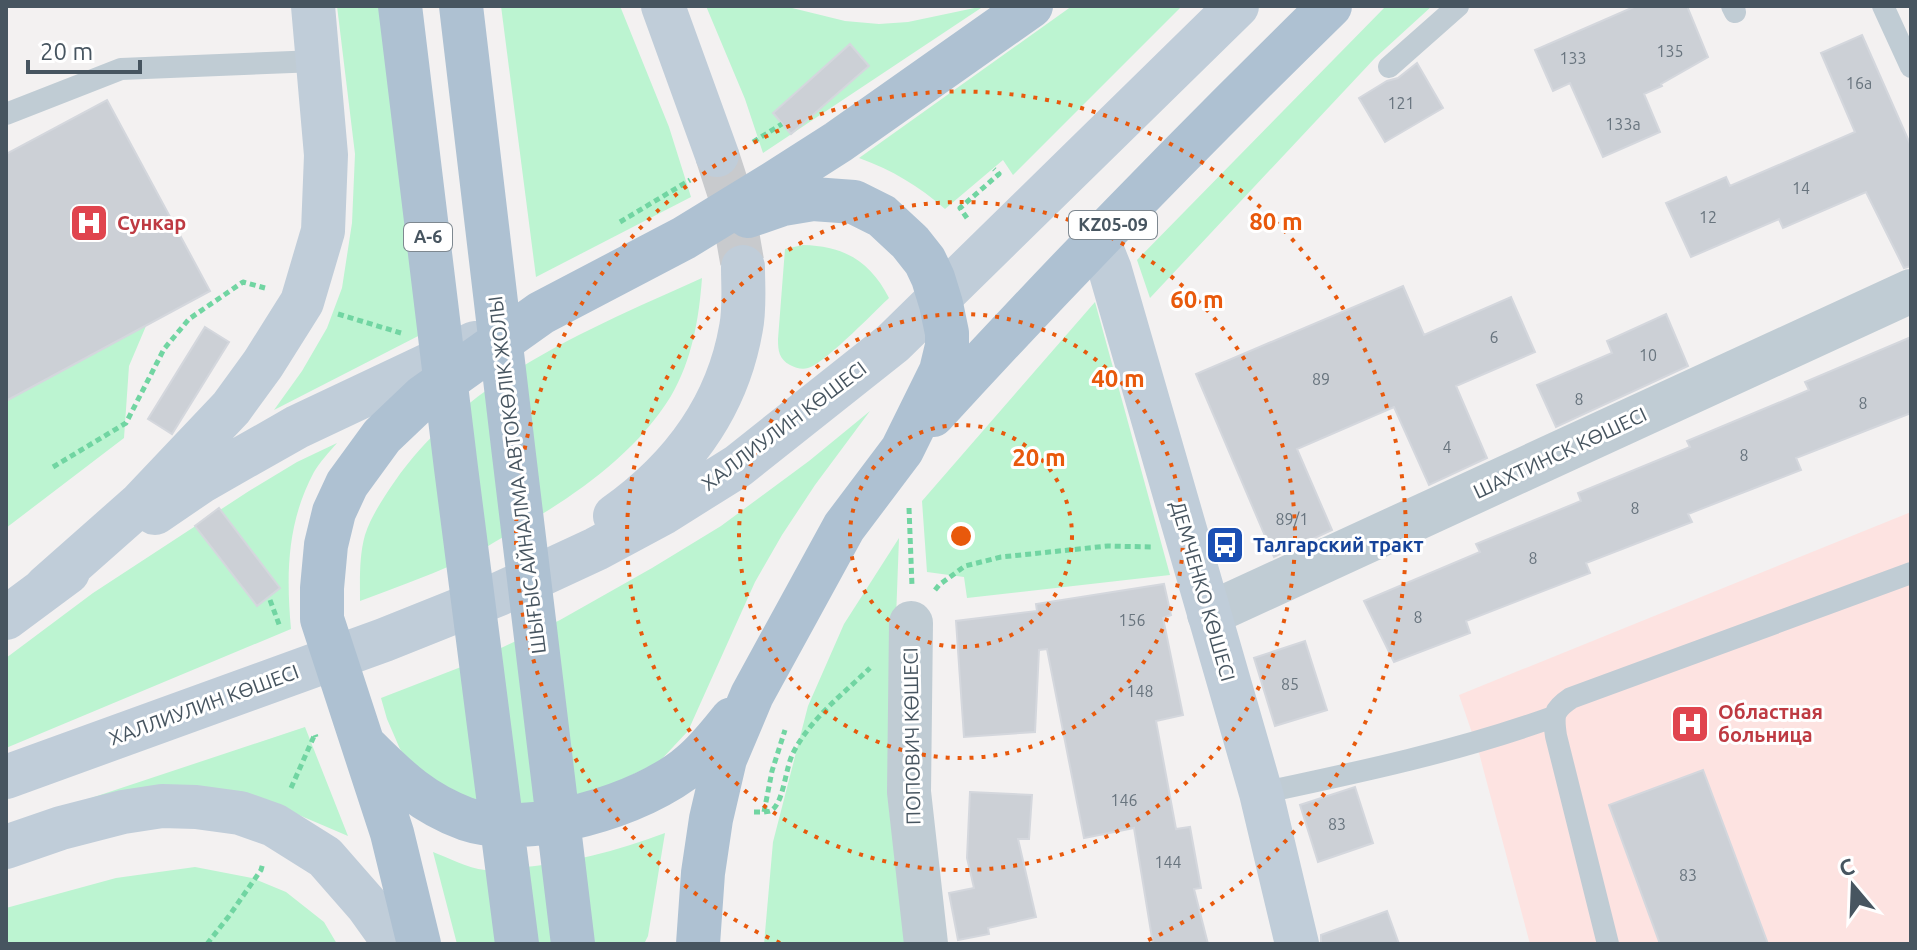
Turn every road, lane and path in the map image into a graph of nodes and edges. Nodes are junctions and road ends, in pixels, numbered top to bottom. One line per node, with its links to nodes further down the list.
1 (313, 6): 10 (main road)
2 (400, 6): 54 (main road, A-6)
3 (461, 6): 55 (main road, ШЫҒЫС АЙНАЛМА АВТОКӨЛІК ЖОЛЫ)
4 (663, 6): 15 (main road)
5 (1031, 6): 19 (main road)
6 (1237, 6): 38 (main road, ХАЛЛИУЛИН КӨШЕСІ)
7 (1330, 6): 20 (main road, KZ05-09)
8 (1458, 6): 11 (lane)
9 (1883, 6): 12 (lane)
10 (317, 61): 13 (lane); 32 (main road)
11 (1389, 67)
12 (1911, 67)
13 (6, 114)
14 (782, 124): 15 (path)
15 (717, 161): 18 (path)
16 (994, 169): 17 (path)
17 (968, 219)
18 (612, 227)
19 (684, 238): 25 (main road); 27 (main road)
20 (1098, 240): 27 (main road, KZ05-09); 30 (main road, ДЕМЧЕНКО КӨШЕСІ)
21 (743, 267): 38 (main road)
22 (268, 289): 28 (path)
23 (1911, 291): 34 (street, ШАХТИНСК КӨШЕСІ)
24 (329, 311): 26 (path)
25 (541, 313): 32 (main road); 37 (main road)
26 (405, 334)
27 (902, 450): 39 (main road)
28 (53, 467)
29 (901, 510): 36 (path)
30 (1192, 548): 34 (main road, ДЕМЧЕНКО КӨШЕСІ); 36 (path)
31 (1911, 573): 40 (lane)
32 (46, 587): 35 (main road)
33 (270, 600): 37 (path)
34 (1209, 614): 44 (main road, ДЕМЧЕНКО КӨШЕСІ)
35 (6, 618)
36 (911, 623): 47 (path); 58 (street, ПОПОВИЧ КӨШЕСІ)
37 (302, 627): 42 (main road)
38 (384, 640): 43 (main road, ХАЛЛИУЛИН КӨШЕСІ)
39 (752, 695): 42 (main road); 50 (main road)
40 (1553, 717): 44 (lane); 60 (lane)
41 (785, 728): 47 (path)
42 (345, 734): 45 (path); 53 (main road)
43 (6, 777)
44 (1261, 793): 59 (main road, ДЕМЧЕНКО КӨШЕСІ)
45 (285, 801)
46 (749, 812): 47 (path)
47 (764, 812)
48 (6, 847): 52 (main road)
49 (264, 860): 51 (path)
50 (703, 873): 56 (main road); 57 (main road)
51 (207, 944)
52 (395, 944)
53 (419, 944)
54 (517, 944)
55 (573, 944)
56 (676, 944)
57 (698, 944)
58 (926, 944)
59 (1297, 944)
60 (1608, 944)

